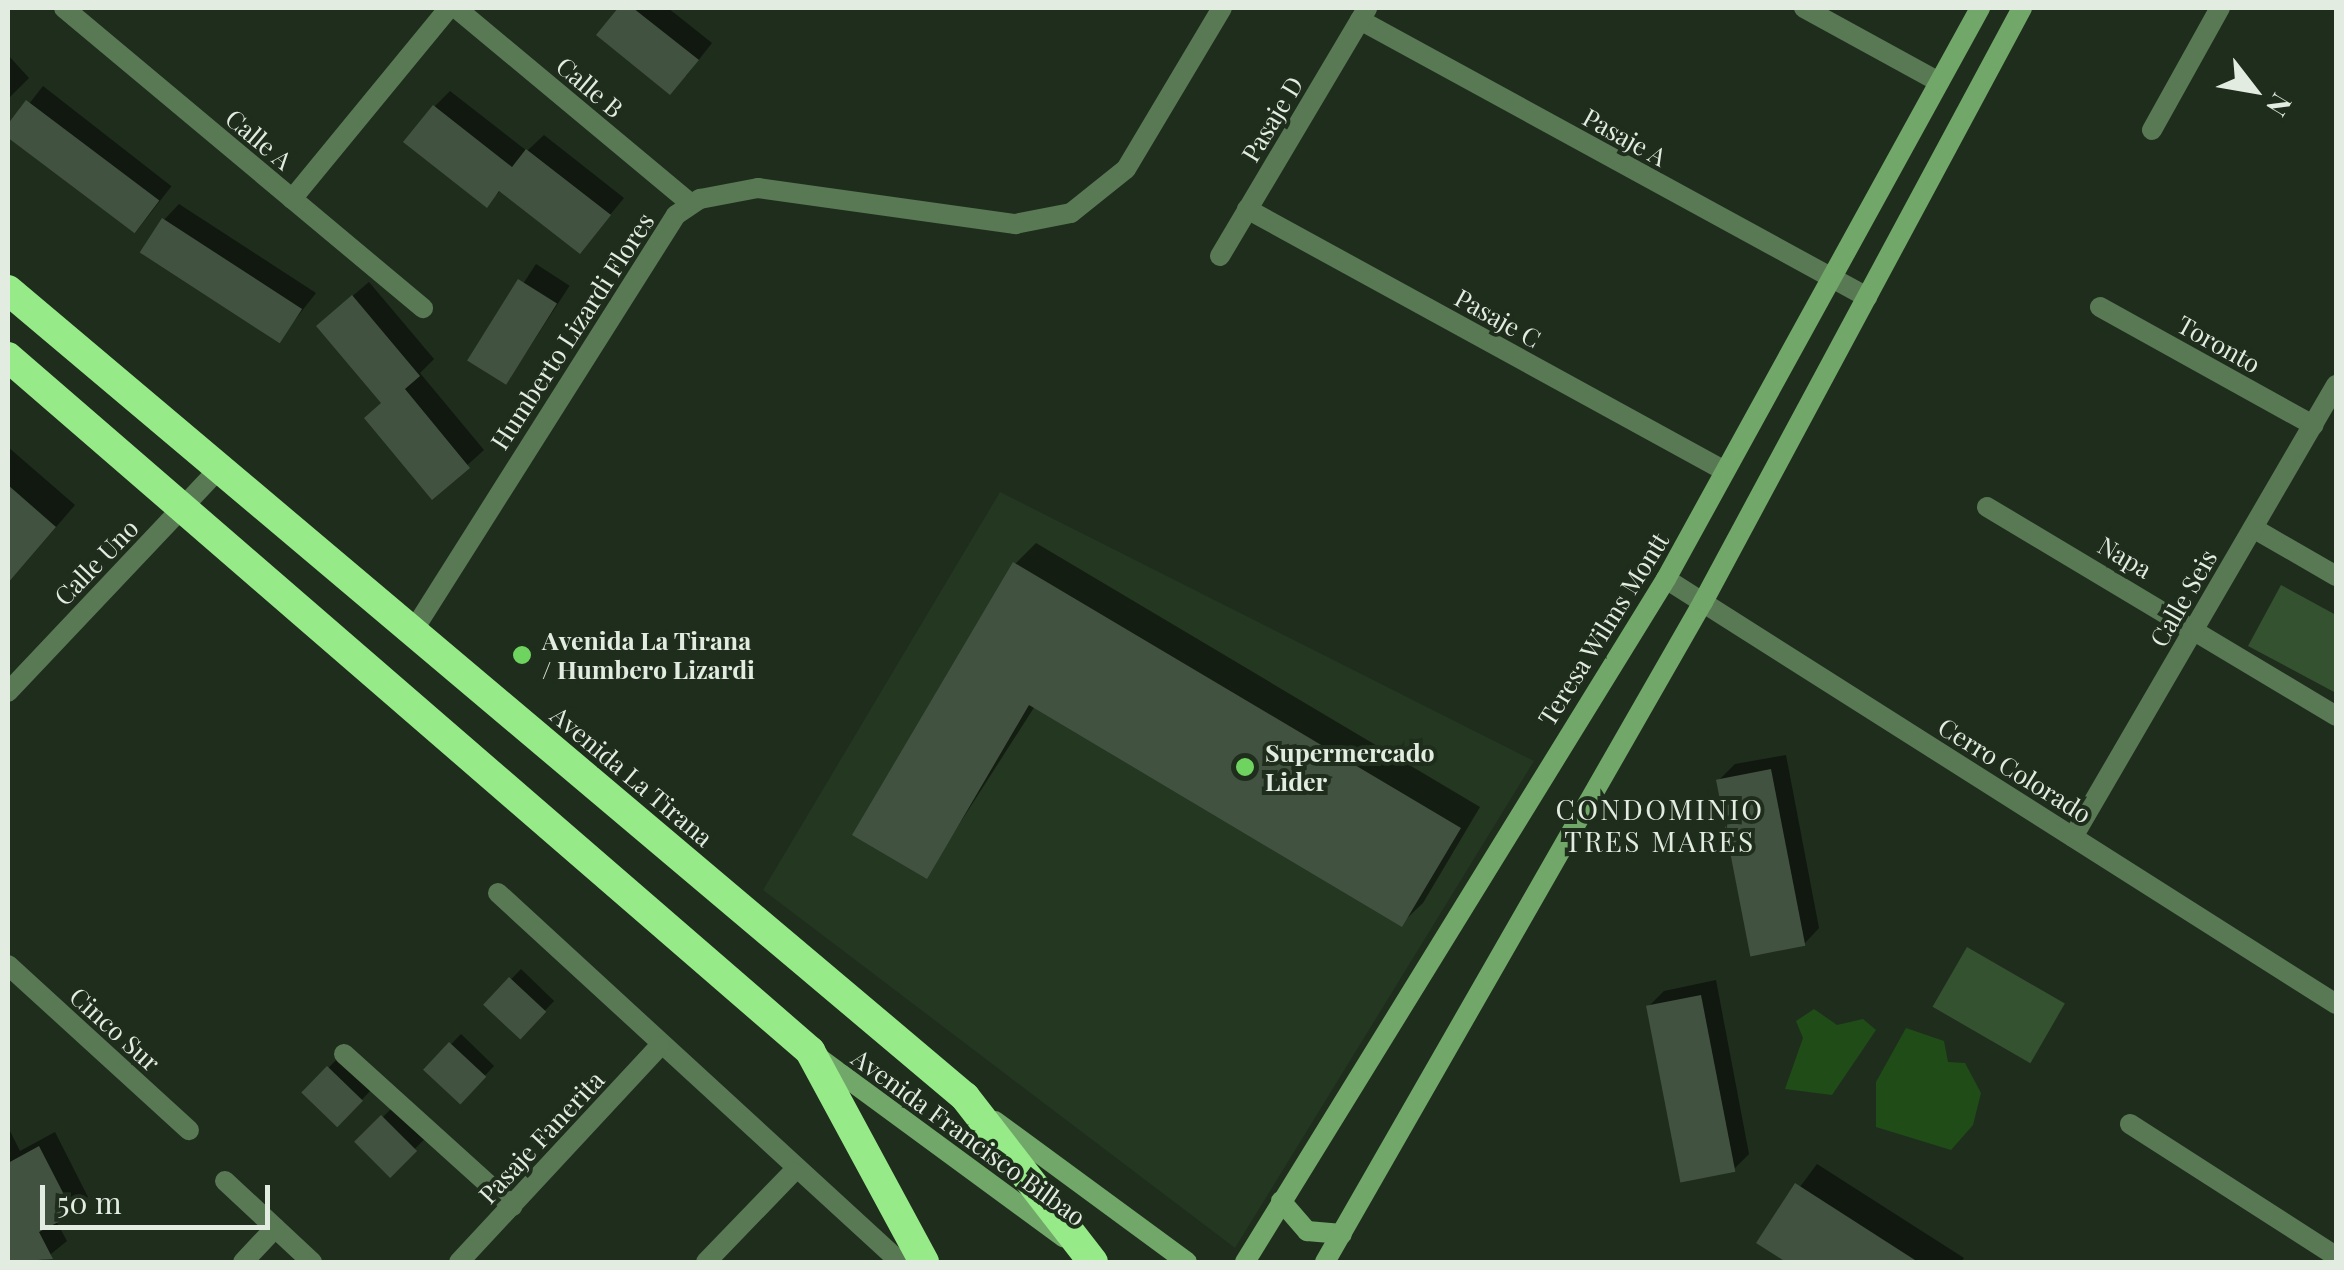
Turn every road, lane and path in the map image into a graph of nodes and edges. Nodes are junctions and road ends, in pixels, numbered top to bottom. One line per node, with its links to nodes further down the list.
1 (64, 8): 11 (street, Calle A)
2 (453, 8): 11 (street); 12 (street, Calle B)
3 (1222, 8): 12 (street, Humberto Lizardi Flores)
4 (1804, 8): 9 (street)
5 (1980, 8): 9 (street, Teresa Wilms Montt)
6 (2022, 8): 17 (street)
7 (2220, 8): 10 (street)
8 (1364, 14): 13 (street, Pasaje D); 15 (street, Pasaje A)
9 (1939, 82): 15 (street, Teresa Wilms Montt)
10 (2152, 130)
11 (292, 199): 19 (street, Calle A)
12 (692, 204): 32 (street, Humberto Lizardi Flores)
13 (1247, 209): 14 (street, Pasaje D); 24 (street, Pasaje C)
14 (1220, 256)
15 (1832, 278): 17 (street, Pasaje A); 24 (street, Teresa Wilms Montt)
16 (8, 290): 23 (highway, Avenida La Tirana)
17 (1867, 297): 30 (street)
18 (2100, 306): 22 (street, Toronto)
19 (423, 308)
20 (8, 357): 25 (highway)
21 (2336, 385): 22 (street, Calle Seis)
22 (2313, 425): 27 (street, Calle Seis)
23 (220, 468): 25 (street, Calle Uno); 32 (highway, Avenida La Tirana)
24 (1726, 471): 29 (street, Teresa Wilms Montt)
25 (184, 506): 33 (street, Calle Uno); 40 (highway)
26 (1987, 507): 31 (street, Napa)
27 (2253, 528): 28 (street); 31 (street, Calle Seis)
28 (2336, 576)
29 (1666, 579): 30 (street, Cerro Colorado); 47 (street, Teresa Wilms Montt)
30 (1703, 602): 35 (street, Cerro Colorado); 50 (street)
31 (2194, 630): 34 (street, Napa); 35 (street, Calle Seis)
32 (414, 631): 42 (highway, Avenida La Tirana)
33 (8, 692)
34 (2336, 716)
35 (2073, 837): 38 (street, Cerro Colorado)
36 (498, 892): 39 (street)
37 (8, 965): 44 (street, Cinco Sur)
38 (2336, 1004)
39 (660, 1046): 45 (street); 48 (street, Pasaje Fanerita)
40 (810, 1051): 52 (street, Avenida Francisco Bilbao); 58 (highway)
41 (344, 1054): 48 (street)
42 (965, 1098): 52 (highway, Avenida La Tirana); 59 (street, Avenida Francisco Bilbao)
43 (2130, 1124): 51 (street)
44 (189, 1130)
45 (792, 1172): 56 (street); 57 (street)
46 (225, 1180): 49 (street)
47 (1282, 1201): 50 (street); 60 (street, Teresa Wilms Montt)
48 (512, 1206): 55 (street, Pasaje Fanerita)
49 (276, 1228): 53 (street); 54 (street)
50 (1342, 1234): 61 (street)
51 (2336, 1256)
52 (1092, 1260)
53 (243, 1262)
54 (312, 1262)
55 (459, 1262)
56 (706, 1262)
57 (900, 1262)
58 (924, 1262)
59 (1187, 1262)
60 (1245, 1262)
61 (1325, 1262)

